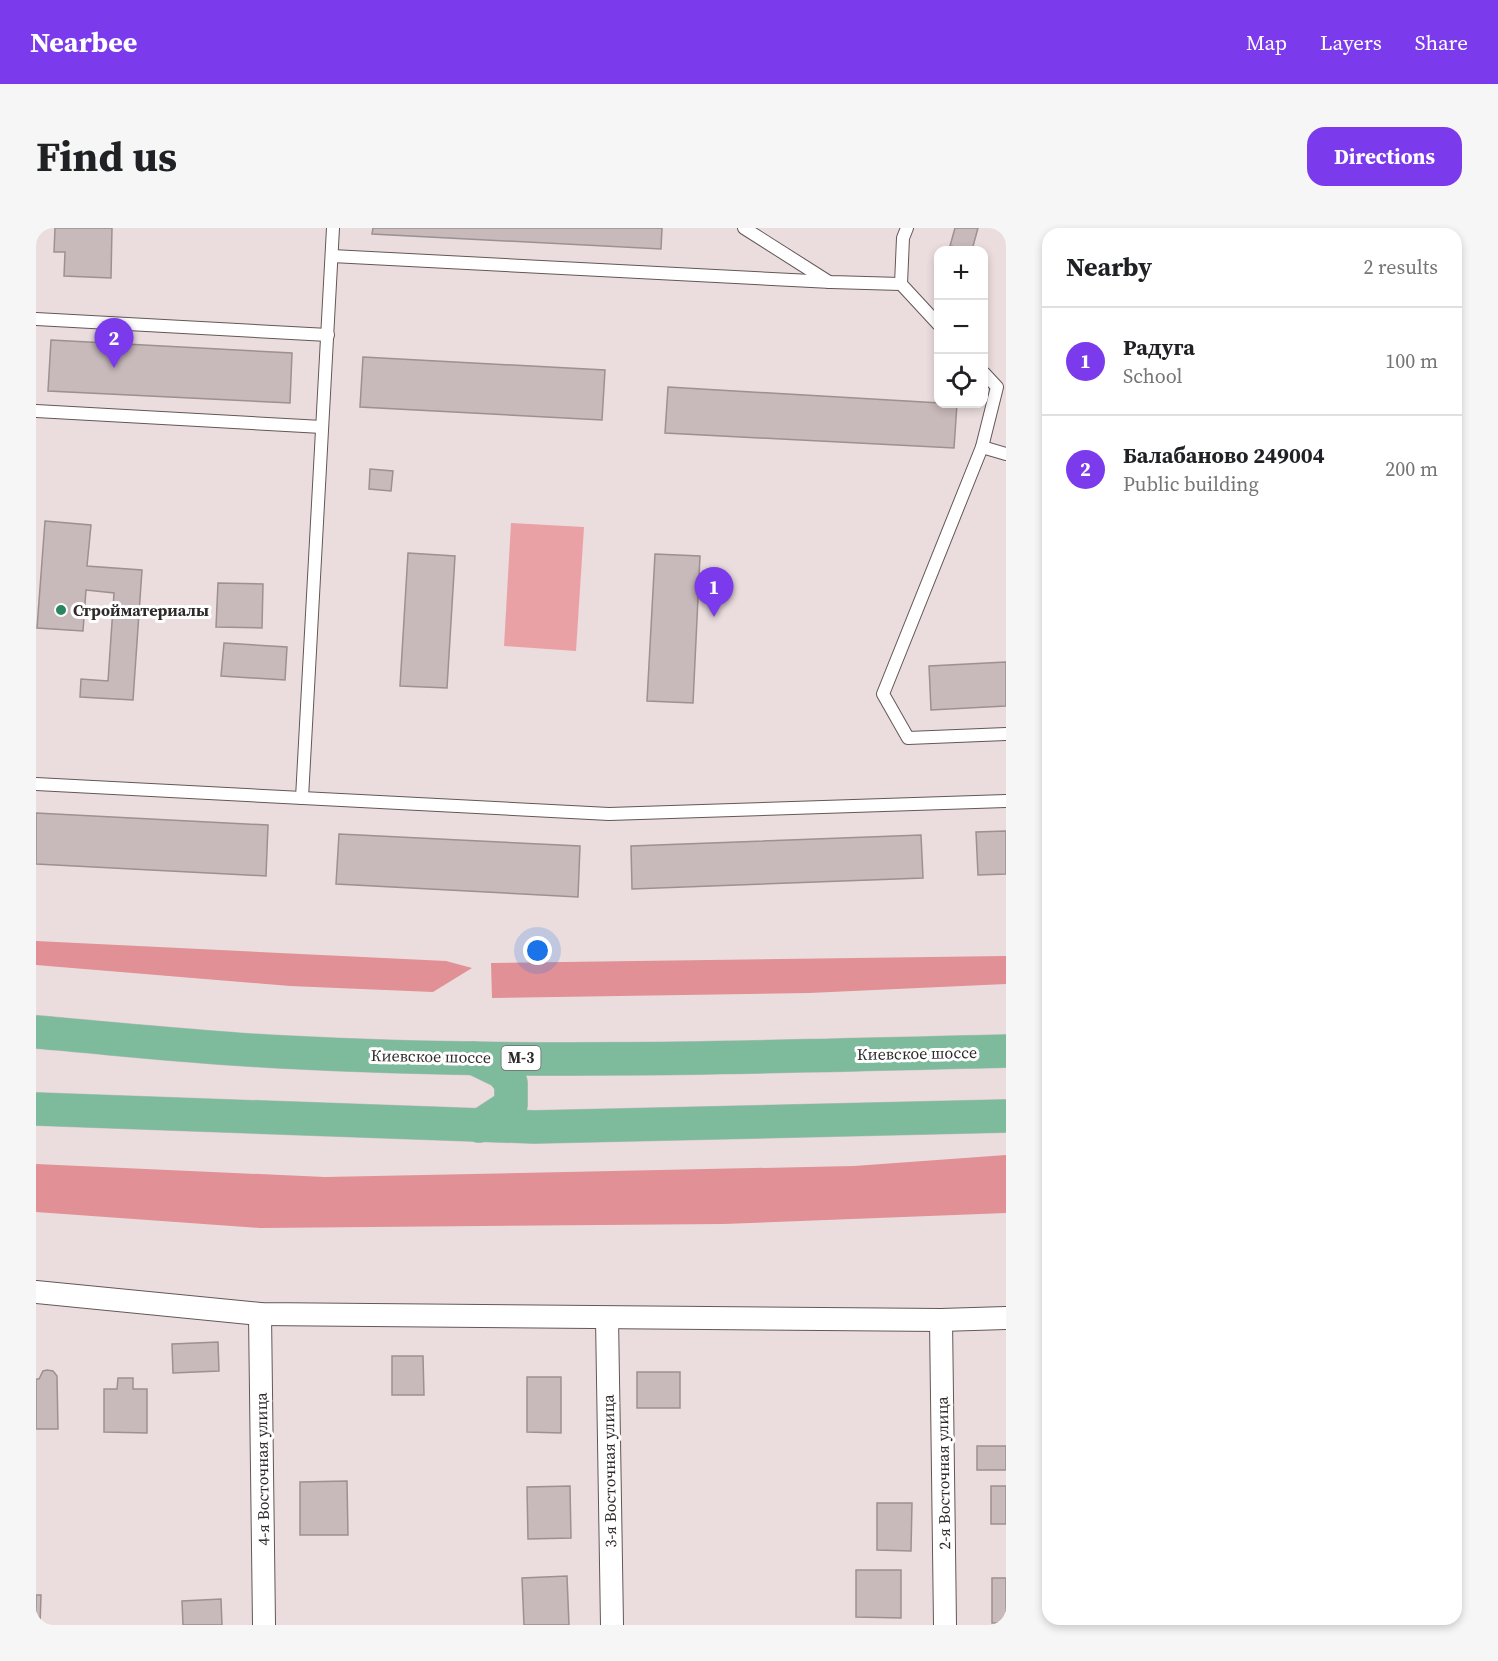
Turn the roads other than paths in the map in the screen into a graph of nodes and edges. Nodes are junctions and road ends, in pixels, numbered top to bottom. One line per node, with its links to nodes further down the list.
1 (333, 228): 4 (lane)
2 (744, 228): 5 (lane)
3 (907, 228): 6 (lane)
4 (332, 256): 5 (lane); 9 (lane)
5 (831, 282): 6 (lane)
6 (901, 284): 8 (lane)
7 (36, 319): 9 (lane)
8 (934, 319)
9 (328, 335): 12 (lane)
10 (988, 377): 13 (lane)
11 (36, 411): 12 (lane)
12 (322, 427): 17 (lane)
13 (982, 447): 14 (lane); 15 (lane)
14 (1006, 454)
15 (1006, 734)
16 (36, 784): 17 (lane)
17 (302, 798): 18 (lane)
18 (1006, 801)
19 (36, 1032): 21 (highway, Киевское шоссе / М-3)
20 (1006, 1051): 21 (highway, Киевское шоссе / М-3)
21 (474, 1058): 24 (highway)
22 (36, 1109): 24 (highway)
23 (1006, 1116): 24 (highway)
24 (479, 1126)
25 (36, 1292): 26 (street)
26 (260, 1314): 27 (street); 30 (street, 4-я Восточная улица)
27 (607, 1318): 29 (street); 31 (street, 3-я Восточная улица)
28 (1006, 1318): 29 (street)
29 (941, 1320): 32 (street, 2-я Восточная улица)
30 (264, 1625)
31 (612, 1625)
32 (945, 1625)

